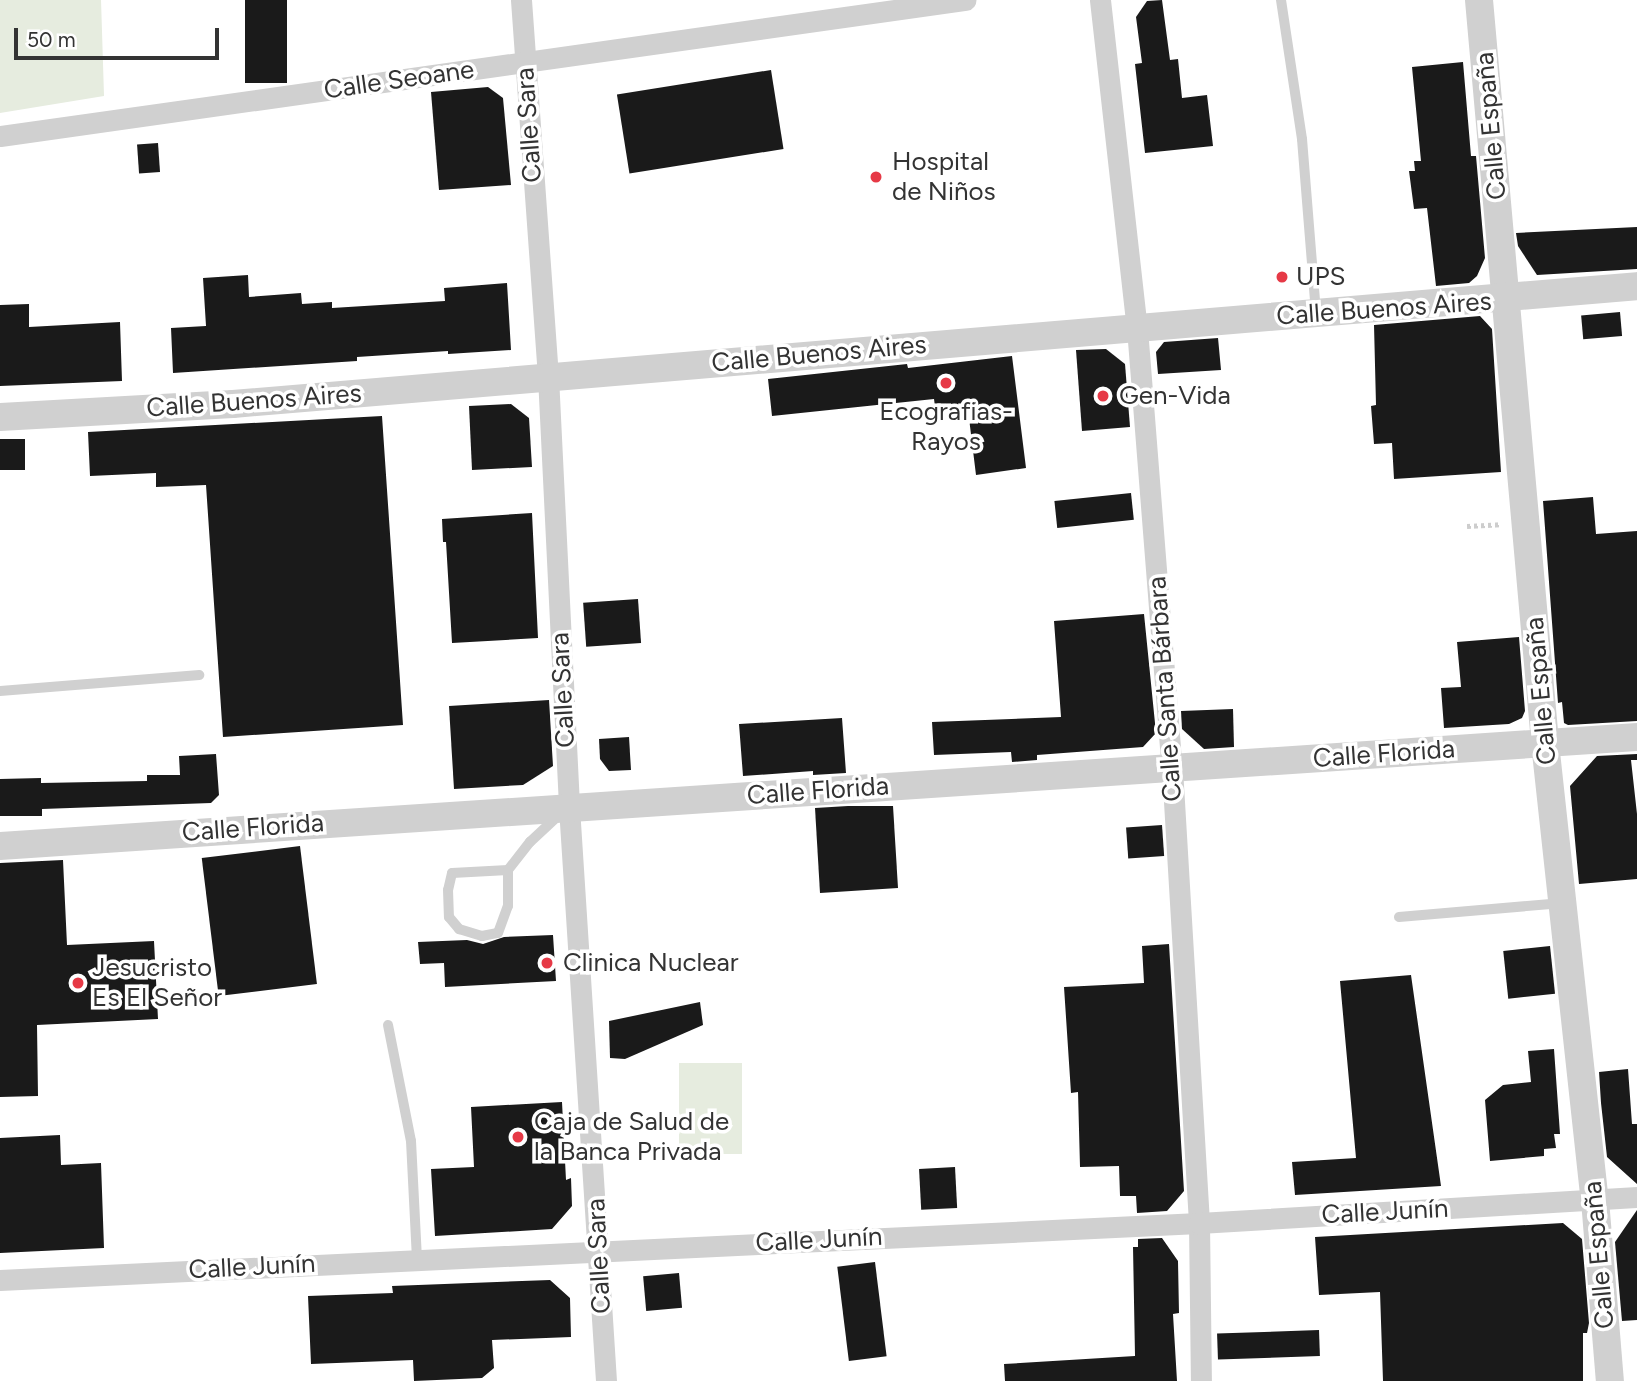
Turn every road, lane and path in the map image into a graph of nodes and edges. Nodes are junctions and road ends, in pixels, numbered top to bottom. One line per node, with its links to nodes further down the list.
1 (521, 0): 6 (street, Calle Sara)
2 (1100, 0): 11 (street, Calle Santa Bárbara)
3 (1280, 0): 10 (lane)
4 (1479, 0): 9 (street, Calle España)
5 (953, 1): 6 (street, Calle Seoane)
6 (524, 63): 7 (street, Calle Seoane); 12 (street, Calle Sara)
7 (0, 136)
8 (1637, 286): 9 (street, Calle Buenos Aires)
9 (1507, 299): 10 (street, Calle Buenos Aires); 17 (street, Calle España)
10 (1316, 314): 11 (street, Calle Buenos Aires)
11 (1137, 328): 12 (street, Calle Buenos Aires); 18 (street, Calle Santa Bárbara)
12 (548, 376): 13 (street, Calle Buenos Aires); 19 (street, Calle Sara)
13 (0, 417)
14 (199, 675): 15 (lane)
15 (0, 691)
16 (1637, 737): 17 (street, Calle Florida)
17 (1545, 743): 18 (street, Calle Florida); 22 (street, Calle España)
18 (1171, 768): 19 (street, Calle Florida); 27 (street, Calle Santa Bárbara)
19 (569, 807): 20 (street, Calle Florida); 21 (lane); 28 (street, Calle Sara)
20 (0, 846)
21 (508, 870): 21 (lane)
22 (1562, 903): 23 (lane); 26 (street, Calle España)
23 (1399, 917)
24 (387, 1025): 29 (lane)
25 (1637, 1197): 26 (street, Calle Junín)
26 (1595, 1200): 27 (street, Calle Junín); 33 (street, Calle España)
27 (1199, 1223): 28 (street, Calle Junín); 32 (street, Calle Santa Bárbara)
28 (600, 1250): 29 (street, Calle Junín); 31 (street, Calle Sara)
29 (417, 1259): 30 (street, Calle Junín)
30 (0, 1280)
31 (606, 1381)
32 (1201, 1381)
33 (1610, 1381)

